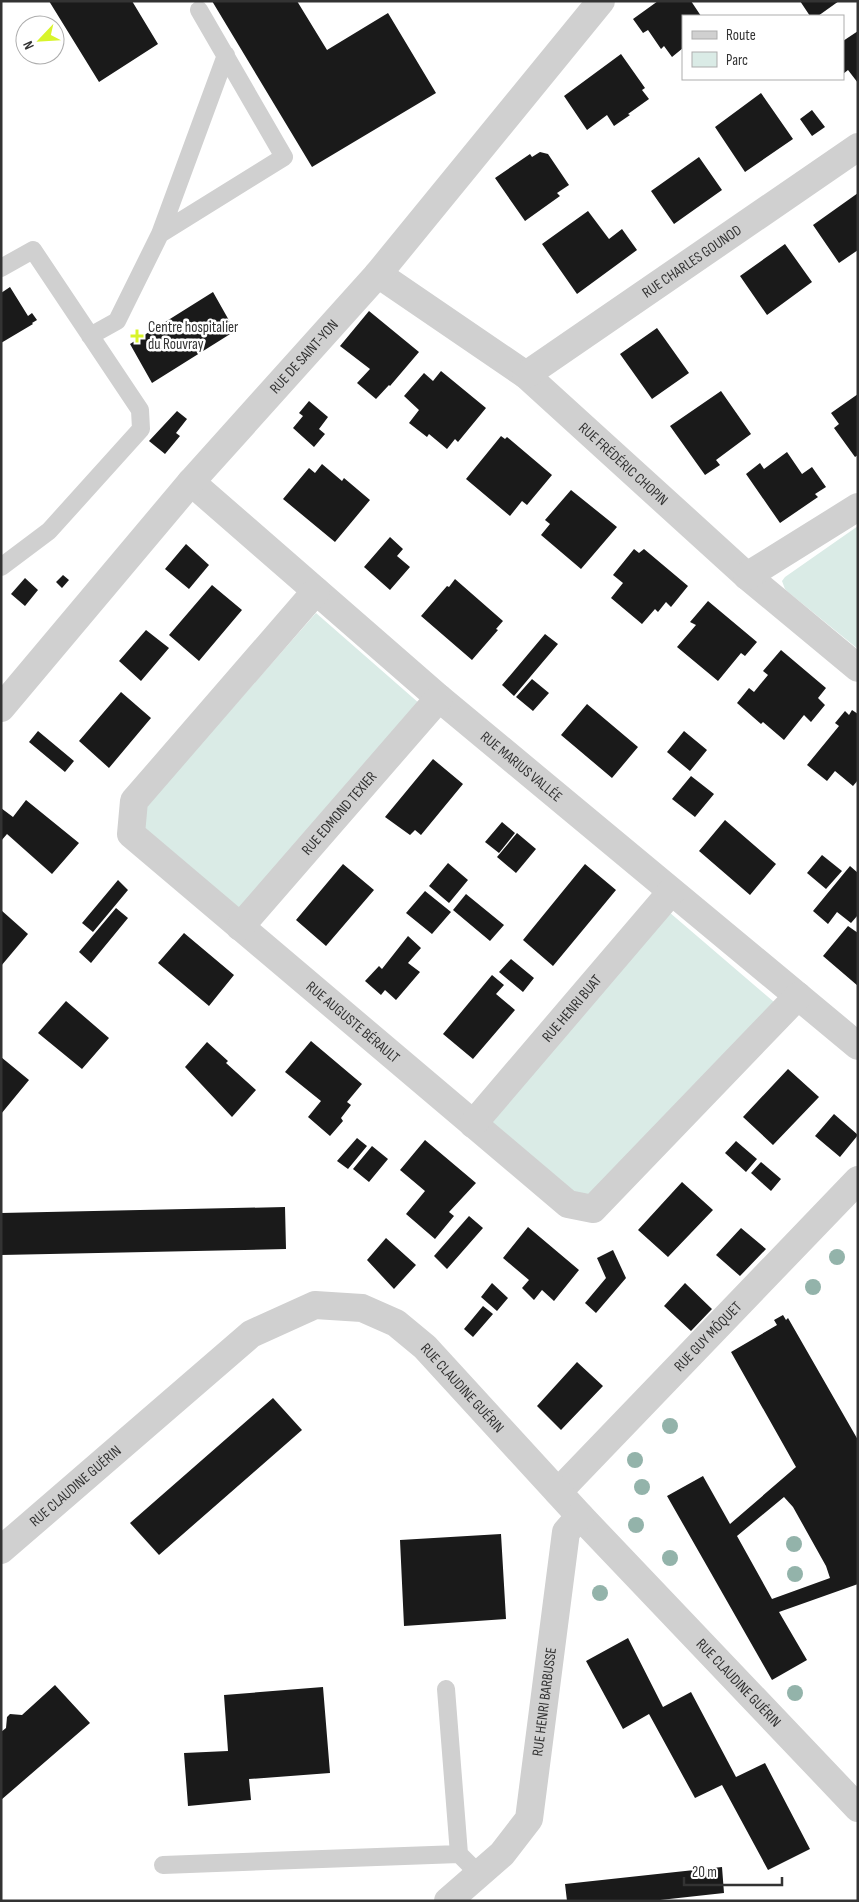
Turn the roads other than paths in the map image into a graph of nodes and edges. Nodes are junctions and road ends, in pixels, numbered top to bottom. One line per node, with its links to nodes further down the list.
1 (601, 1): 7 (street, RUE DE SAINT-YON)
2 (199, 10): 3 (lane)
3 (226, 55): 5 (lane); 5 (lane)
4 (858, 147): 9 (street, RUE CHARLES GOUNOD)
5 (160, 234): 8 (lane)
6 (1, 268): 8 (lane)
7 (378, 274): 9 (street, RUE FRÉDÉRIC CHOPIN); 10 (street, RUE DE SAINT-YON)
8 (90, 336): 12 (lane)
9 (526, 376): 13 (street, RUE FRÉDÉRIC CHOPIN)
10 (191, 482): 14 (street, RUE MARIUS VALLÉE); 17 (street, RUE DE SAINT-YON)
11 (858, 507): 13 (street)
12 (1, 567)
13 (747, 576): 15 (street, RUE FRÉDÉRIC CHOPIN)
14 (316, 591): 16 (street, RUE MARIUS VALLÉE); 19 (street, RUE AUGUSTE BÉRAULT)
15 (858, 668)
16 (439, 698): 18 (street, RUE MARIUS VALLÉE); 19 (street, RUE EDMOND TEXIER)
17 (1, 708)
18 (671, 892): 20 (street, RUE MARIUS VALLÉE); 22 (street, RUE HENRI BUAT)
19 (240, 926): 22 (street, RUE AUGUSTE BÉRAULT)
20 (798, 996): 21 (street, RUE MARIUS VALLÉE); 22 (street, RUE AUGUSTE BÉRAULT)
21 (858, 1046)
22 (473, 1124)
23 (858, 1180): 24 (street, RUE GUY MÔQUET)
24 (558, 1492): 25 (street, RUE CLAUDINE GUÉRIN); 26 (street, RUE CLAUDINE GUÉRIN)
25 (580, 1516): 28 (street, RUE CLAUDINE GUÉRIN); 31 (street, RUE HENRI BARBUSSE)
26 (1, 1550)
27 (446, 1688): 29 (lane)
28 (858, 1808)
29 (458, 1854): 30 (lane); 31 (lane)
30 (163, 1866)
31 (479, 1874): 32 (street, RUE HENRI BARBUSSE)
32 (448, 1901)

